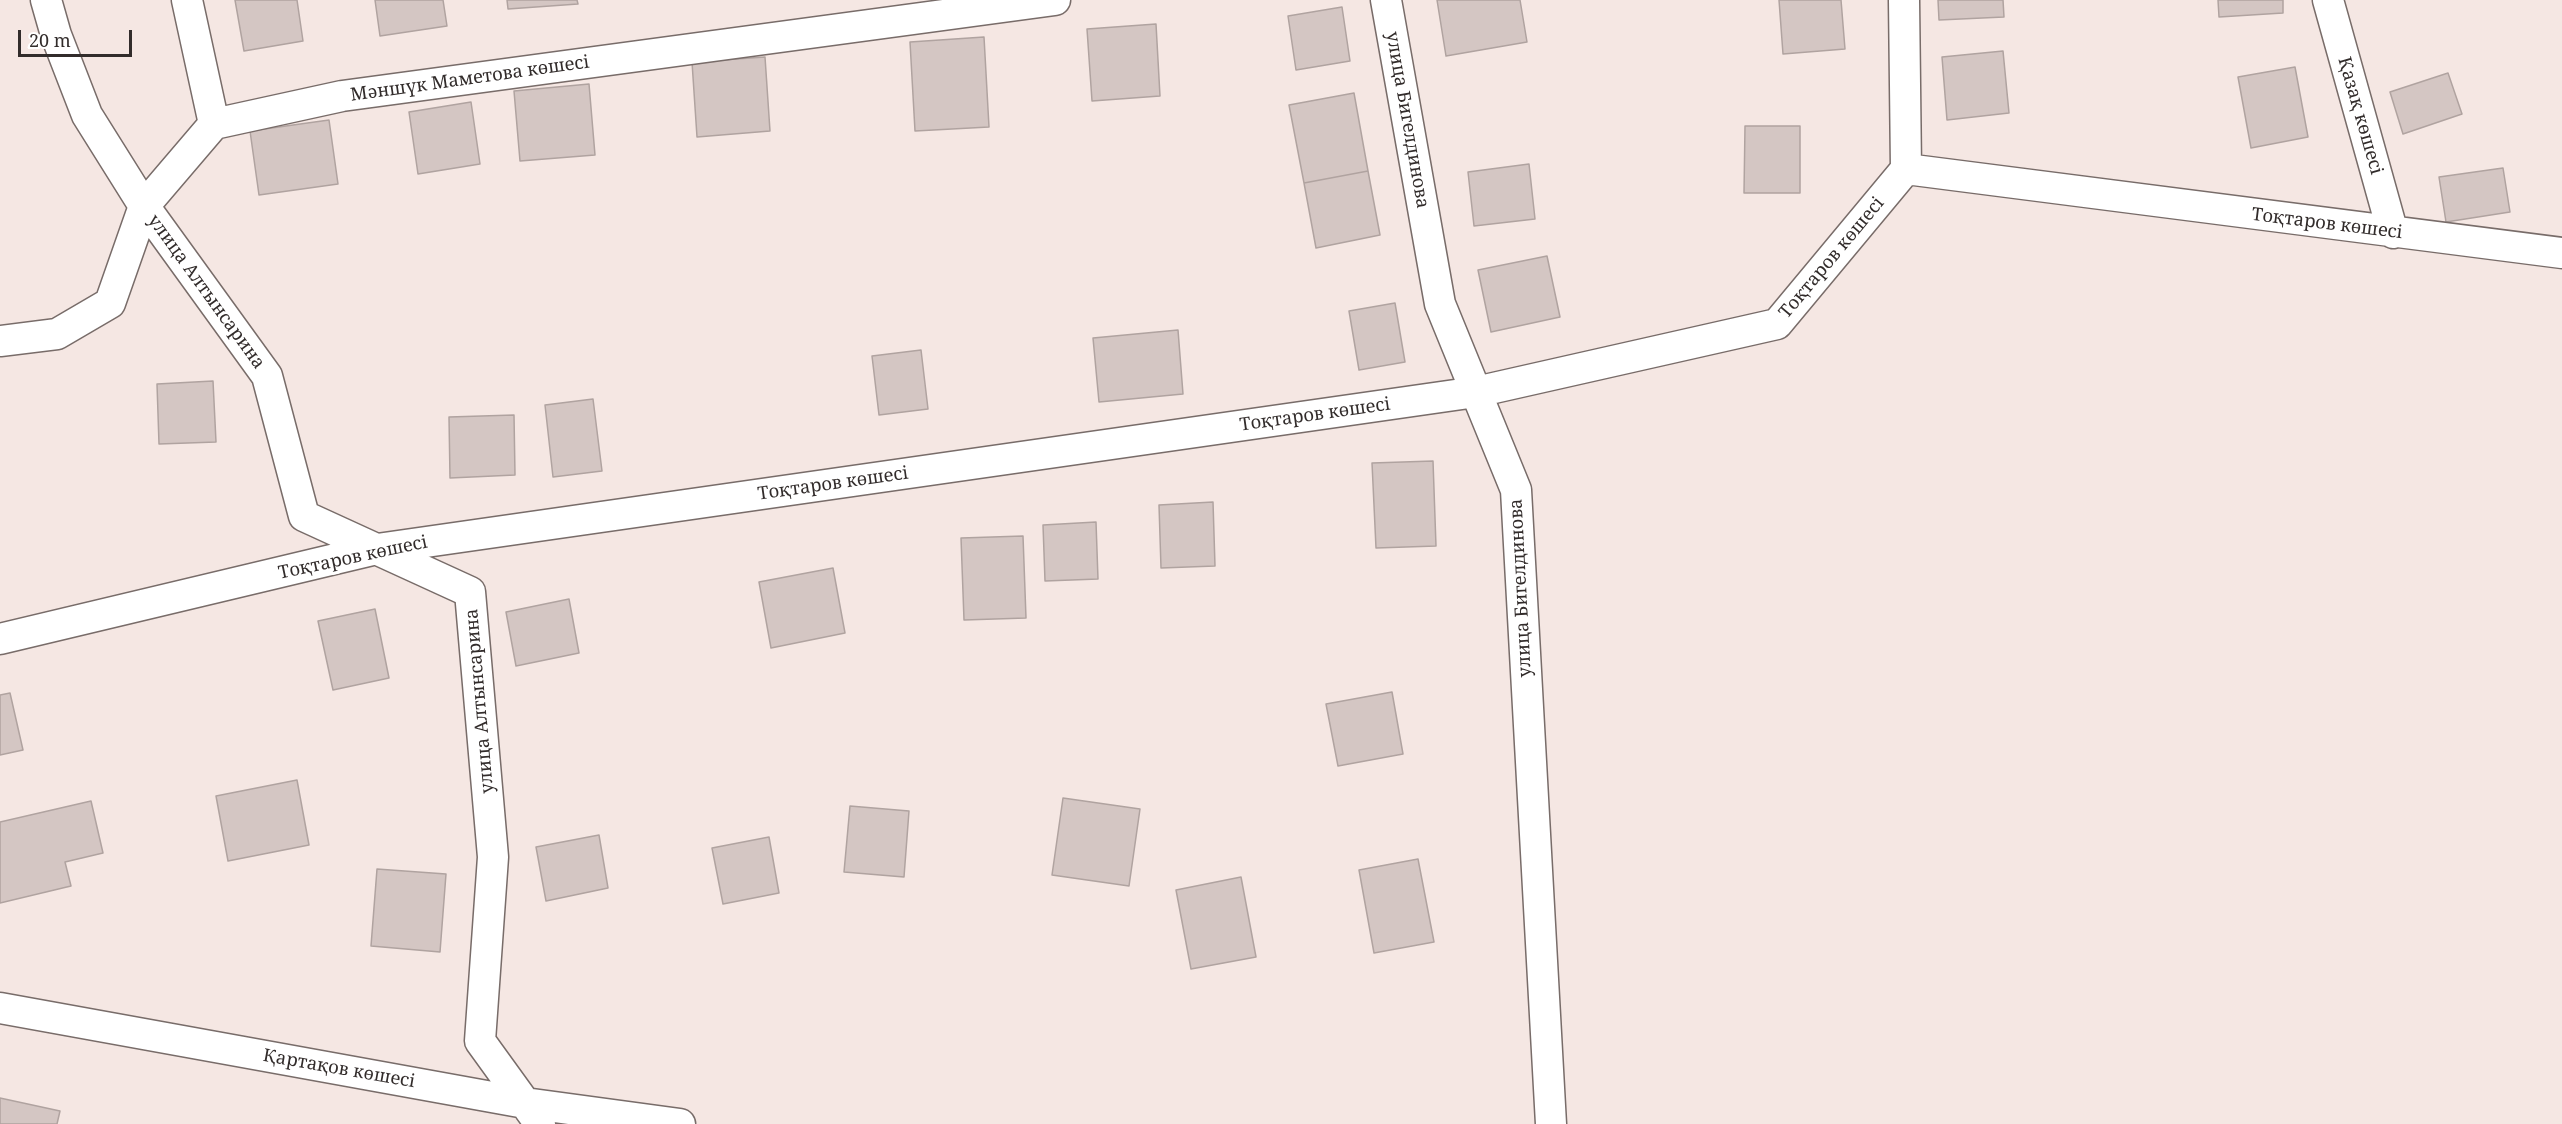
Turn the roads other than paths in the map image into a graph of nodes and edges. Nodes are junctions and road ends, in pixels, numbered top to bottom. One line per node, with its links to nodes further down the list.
1 (46, 0): 9 (street, улица Алтынсарина)
2 (187, 0): 7 (street)
3 (1055, 0): 7 (street, Мәншүк Маметова көшесі)
4 (1386, 0): 13 (street, улица Бигелдинова)
5 (1904, 0): 8 (street)
6 (2328, 0): 10 (street, Қазақ көшесі)
7 (214, 124): 9 (street)
8 (1906, 169): 10 (street, Тоқтаров көшесі); 13 (street, Тоқтаров көшесі)
9 (144, 206): 12 (street); 14 (street, улица Алтынсарина)
10 (2393, 233): 11 (street, Тоқтаров көшесі)
11 (2562, 253)
12 (0, 341)
13 (1476, 392): 14 (street, Тоқтаров көшесі); 19 (street, улица Бигелдинова)
14 (377, 549): 15 (street, Тоқтаров көшесі); 17 (street, улица Алтынсарина)
15 (0, 639)
16 (0, 1008): 17 (street, Қартақов көшесі)
17 (533, 1113): 18 (street, Қартақов көшесі)
18 (680, 1124)
19 (1551, 1124)

